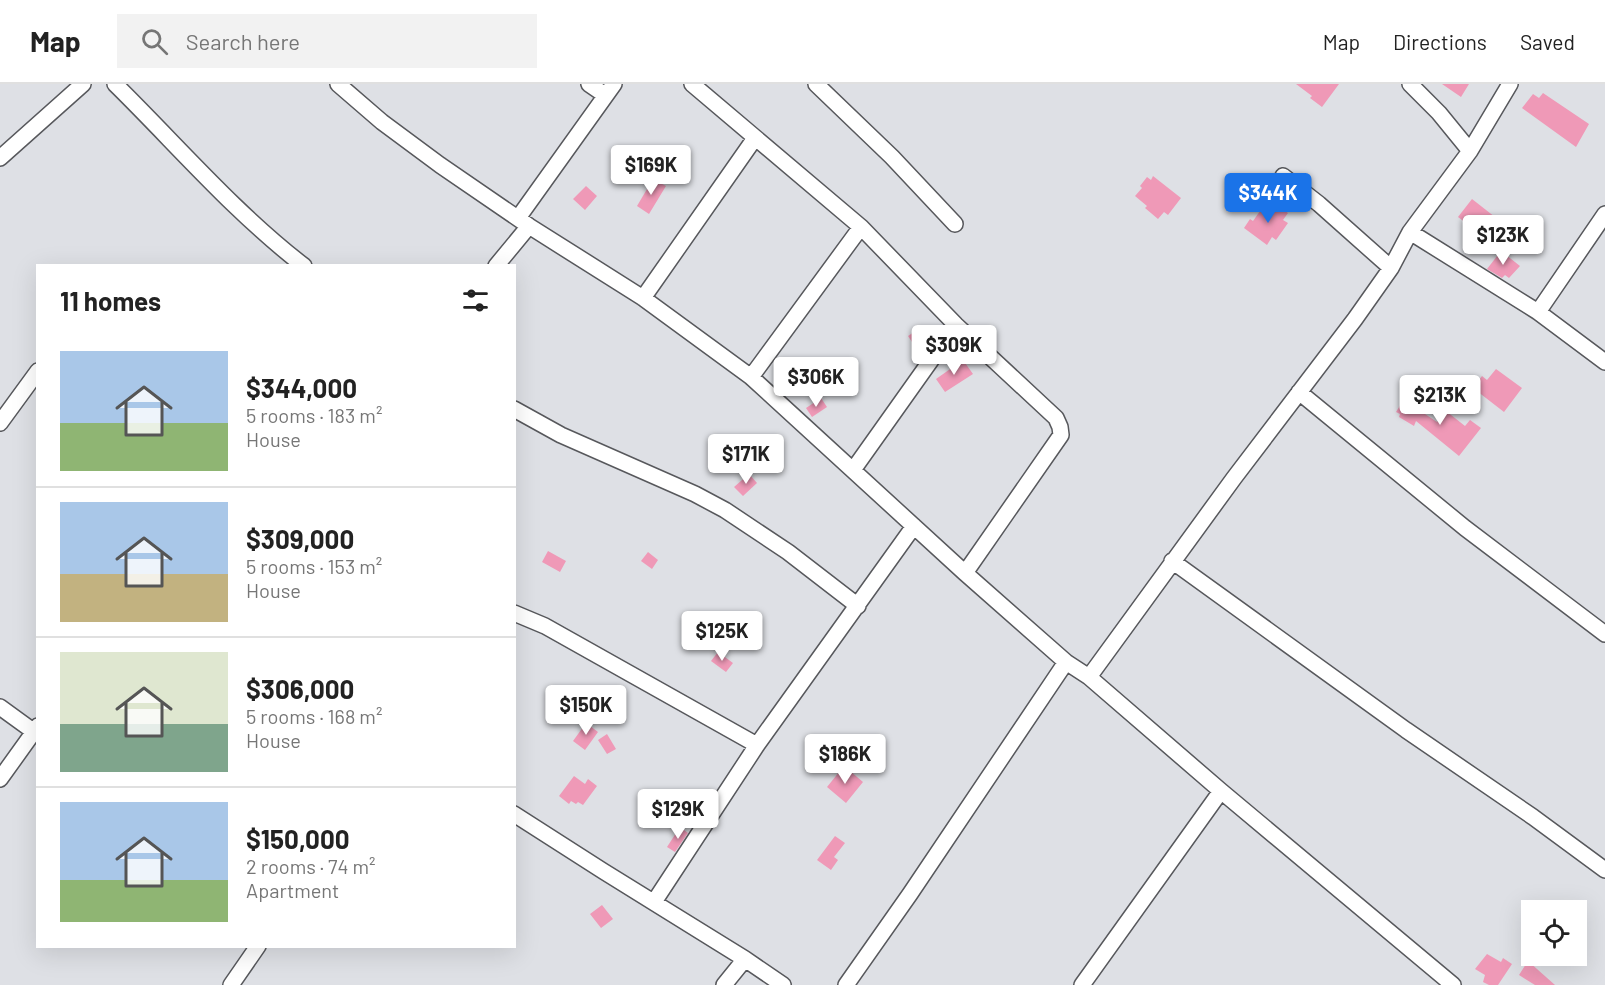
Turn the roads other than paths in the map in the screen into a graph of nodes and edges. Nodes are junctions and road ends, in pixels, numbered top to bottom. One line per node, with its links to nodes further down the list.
1 (83, 84): 12 (street)
2 (116, 84): 19 (street)
3 (338, 84): 15 (street)
4 (589, 84): 9 (street)
5 (692, 84): 10 (street)
6 (816, 84): 16 (street)
7 (1410, 84): 11 (street)
8 (1510, 84): 11 (street)
9 (609, 90): 15 (street)
10 (755, 138): 17 (street); 22 (street)
11 (1470, 151): 18 (street)
12 (0, 158)
13 (1283, 176): 21 (street)
14 (1605, 214): 23 (street)
15 (524, 222): 20 (street); 22 (street)
16 (955, 224)
17 (861, 227): 24 (street); 27 (street)
18 (1410, 232): 21 (street); 23 (street)
19 (301, 264)
20 (497, 264)
21 (1391, 268): 28 (street)
22 (643, 298): 27 (street)
23 (1538, 312): 25 (street)
24 (956, 325): 31 (street); 34 (street)
25 (1605, 362)
26 (36, 374): 30 (street)
27 (751, 377): 31 (street)
28 (1299, 392): 33 (street); 37 (street)
29 (516, 411): 35 (street)
30 (0, 423)
31 (854, 470): 32 (street)
32 (914, 526): 34 (street); 35 (street)
33 (1172, 561): 39 (street); 46 (street)
34 (965, 573): 38 (street)
35 (858, 606): 42 (street)
36 (516, 614): 42 (street)
37 (1605, 634)
38 (1066, 662): 39 (street); 53 (street)
39 (1089, 677): 44 (street)
40 (0, 707): 41 (street)
41 (35, 729): 43 (street)
42 (757, 745): 47 (street)
43 (0, 779)
44 (1221, 791): 54 (street); 55 (street)
45 (516, 815): 47 (street)
46 (1605, 870)
47 (654, 902): 49 (street)
48 (257, 948): 50 (street)
49 (745, 959): 51 (street); 52 (street)
50 (232, 985)
51 (724, 985)
52 (783, 985)
53 (846, 985)
54 (1082, 985)
55 (1453, 985)

